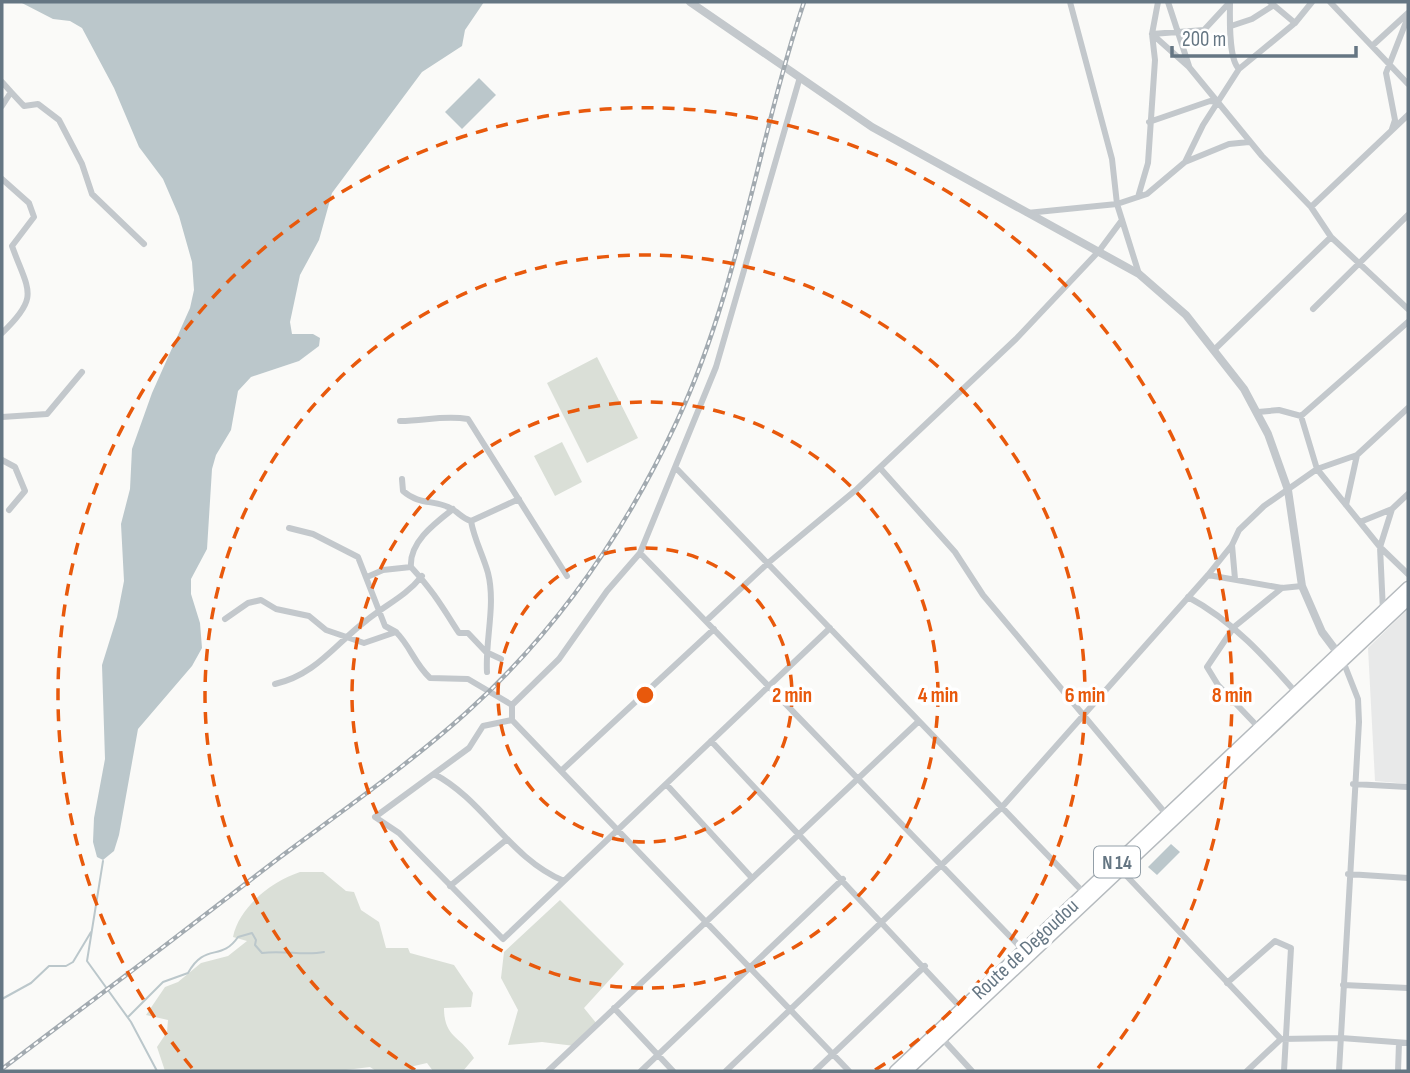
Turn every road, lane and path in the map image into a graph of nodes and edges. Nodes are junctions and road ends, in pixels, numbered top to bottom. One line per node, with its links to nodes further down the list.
1 (690, 2): 18 (street)
2 (1070, 2): 31 (street)
3 (1158, 2): 13 (street)
4 (1168, 2): 12 (street)
5 (1230, 2): 11 (street); 12 (street)
6 (1312, 2): 10 (street)
7 (1330, 2): 14 (street)
8 (1272, 3): 10 (street); 11 (street)
9 (1408, 15): 14 (street); 15 (street)
10 (1295, 23): 17 (street)
11 (1231, 26): 17 (street)
12 (1176, 31): 13 (street); 16 (street)
13 (1152, 34): 16 (street); 25 (street)
14 (1372, 46): 15 (street)
15 (1389, 63): 20 (street); 26 (street)
16 (1189, 66): 22 (street)
17 (1239, 69): 22 (street)
18 (800, 77): 33 (street); 54 (street)
19 (2, 82): 21 (street)
20 (1408, 84)
21 (11, 92): 23 (street); 37 (street)
22 (1218, 102): 25 (street); 27 (street); 28 (street)
23 (2, 106)
24 (1408, 115): 26 (street)
25 (1149, 122): 30 (street)
26 (1391, 132): 32 (street)
27 (1250, 142): 28 (street); 32 (street)
28 (1185, 162): 30 (street)
29 (2, 179): 44 (street)
30 (1138, 197): 31 (street)
31 (1117, 204): 33 (street); 35 (street)
32 (1311, 207): 36 (street)
33 (1025, 213): 38 (street)
34 (1408, 215): 39 (street)
35 (1122, 220): 38 (street); 40 (street)
36 (1331, 237): 39 (street); 45 (street)
37 (144, 244)
38 (1099, 251): 40 (street); 55 (street)
39 (1358, 262): 41 (street); 42 (street)
40 (1139, 274): 45 (street)
41 (1313, 309)
42 (1408, 309)
43 (1408, 322): 49 (street)
44 (2, 334)
45 (1215, 349): 48 (street)
46 (82, 372): 50 (street)
47 (1408, 408): 52 (street)
48 (1258, 412): 49 (street); 58 (street)
49 (1301, 416): 56 (street)
50 (2, 417)
51 (400, 421): 60 (street)
52 (1357, 455): 56 (street); 61 (street)
53 (2, 460): 64 (street)
54 (677, 468): 70 (street); 71 (street)
55 (880, 468): 71 (street); 102 (street)
56 (1317, 469): 58 (street); 61 (street)
57 (402, 479): 62 (street)
58 (1288, 490): 68 (street); 79 (street)
59 (1408, 494): 63 (street)
60 (519, 499): 65 (street); 76 (street)
61 (1346, 505): 66 (street)
62 (453, 509): 65 (street); 72 (street)
63 (1392, 509): 66 (street); 69 (street)
64 (9, 510)
65 (471, 521): 94 (street)
66 (1360, 522): 69 (street)
67 (289, 528): 77 (street)
68 (1232, 545): 74 (street); 78 (street)
69 (1380, 547): 73 (street); 85 (street)
70 (640, 553): 87 (street); 101 (street)
71 (768, 563): 87 (street); 90 (street)
72 (411, 567): 75 (street); 77 (street)
73 (1408, 574)
74 (1208, 575): 78 (street); 82 (street)
75 (422, 576): 84 (street); 94 (street)
76 (566, 576)
77 (367, 577): 84 (street)
78 (1235, 579): 81 (street)
79 (1303, 586): 81 (street); 95 (street)
80 (1408, 587): 85 (main road, N 14)
81 (1282, 588): 89 (street)
82 (1188, 597): 89 (street); 102 (street)
83 (1408, 600): 88 (main road, N 14)
84 (381, 611): 92 (street); 93 (street)
85 (1383, 611): 88 (street); 95 (main road, N 14)
86 (225, 619): 93 (street)
87 (706, 621): 91 (street)
88 (1384, 623): 95 (main road, N 14)
89 (1234, 627): 100 (street); 105 (street)
90 (830, 628): 99 (street); 104 (street)
91 (714, 629): 99 (street); 107 (street)
92 (396, 632): 93 (street); 101 (street)
93 (351, 637): 98 (street)
94 (486, 652): 96 (street); 97 (street)
95 (1341, 657): 100 (main road, Route de Degoudou / N 14); 111 (street)
96 (501, 659)
97 (487, 672)
98 (275, 684)
99 (769, 687): 106 (street); 109 (street)
100 (1299, 696): 105 (main road, Route de Degoudou / N 14)
101 (512, 705): 103 (street)
102 (1081, 716): 113 (street); 114 (street)
103 (512, 720): 107 (street); 108 (street)
104 (919, 721): 109 (street); 113 (street)
105 (1262, 730): 114 (main road, Route de Degoudou / N 14); 119 (main road, Route de Degoudou / N 14)
106 (711, 741): 110 (street); 116 (street)
107 (561, 771): 115 (street)
108 (434, 774): 117 (street); 125 (street)
109 (858, 778): 116 (street); 118 (street)
110 (666, 784): 115 (street); 121 (street)
111 (1353, 784): 112 (street); 120 (street)
112 (1408, 787)
113 (1002, 807): 118 (street); 126 (street)
114 (1166, 814): 126 (main road, Route de Degoudou / N 14)
115 (618, 830): 124 (street); 128 (street)
116 (799, 834): 121 (street); 123 (street)
117 (506, 840): 124 (street); 125 (street)
118 (941, 865): 127 (street); 129 (street)
119 (1121, 870): 126 (main road, Route de Degoudou / N 14); 132 (street)
120 (1348, 874): 122 (street); 133 (street)
121 (752, 878): 128 (street)
122 (1408, 878)
123 (843, 879): 127 (street); 131 (street)
124 (564, 881): 125 (street)
125 (450, 886)
126 (1087, 896): 129 (main road, Route de Degoudou / N 14)
127 (883, 921): 130 (street); 136 (street)
128 (705, 922): 131 (street); 135 (street)
129 (1027, 955): 137 (main road, Route de Degoudou / N 14)
130 (925, 967): 137 (street); 143 (street)
131 (750, 968): 136 (street); 144 (street)
132 (1227, 983): 140 (street); 140 (street)
133 (1343, 985): 134 (street); 139 (street)
134 (1408, 989)
135 (614, 1008): 144 (street); 145 (street)
136 (790, 1010): 143 (street); 148 (street)
137 (964, 1012): 138 (main road, Route de Degoudou / N 14)
138 (939, 1035): 151 (main road, Route de Degoudou / N 14); 152 (main road, Route de Degoudou / N 14); 153 (street)
139 (1341, 1038): 140 (street); 141 (street); 156 (street)
140 (1283, 1039): 154 (street); 155 (street)
141 (1399, 1043): 142 (street); 157 (street)
142 (1408, 1043)
143 (833, 1054): 149 (street); 150 (street)
144 (658, 1055): 146 (street); 147 (street)
145 (548, 1071)
146 (641, 1071)
147 (674, 1071)
148 (726, 1071)
149 (815, 1071)
150 (849, 1071)
151 (895, 1071)
152 (907, 1071)
153 (972, 1071)
154 (1247, 1071)
155 (1284, 1071)
156 (1339, 1071)
157 (1398, 1071)

